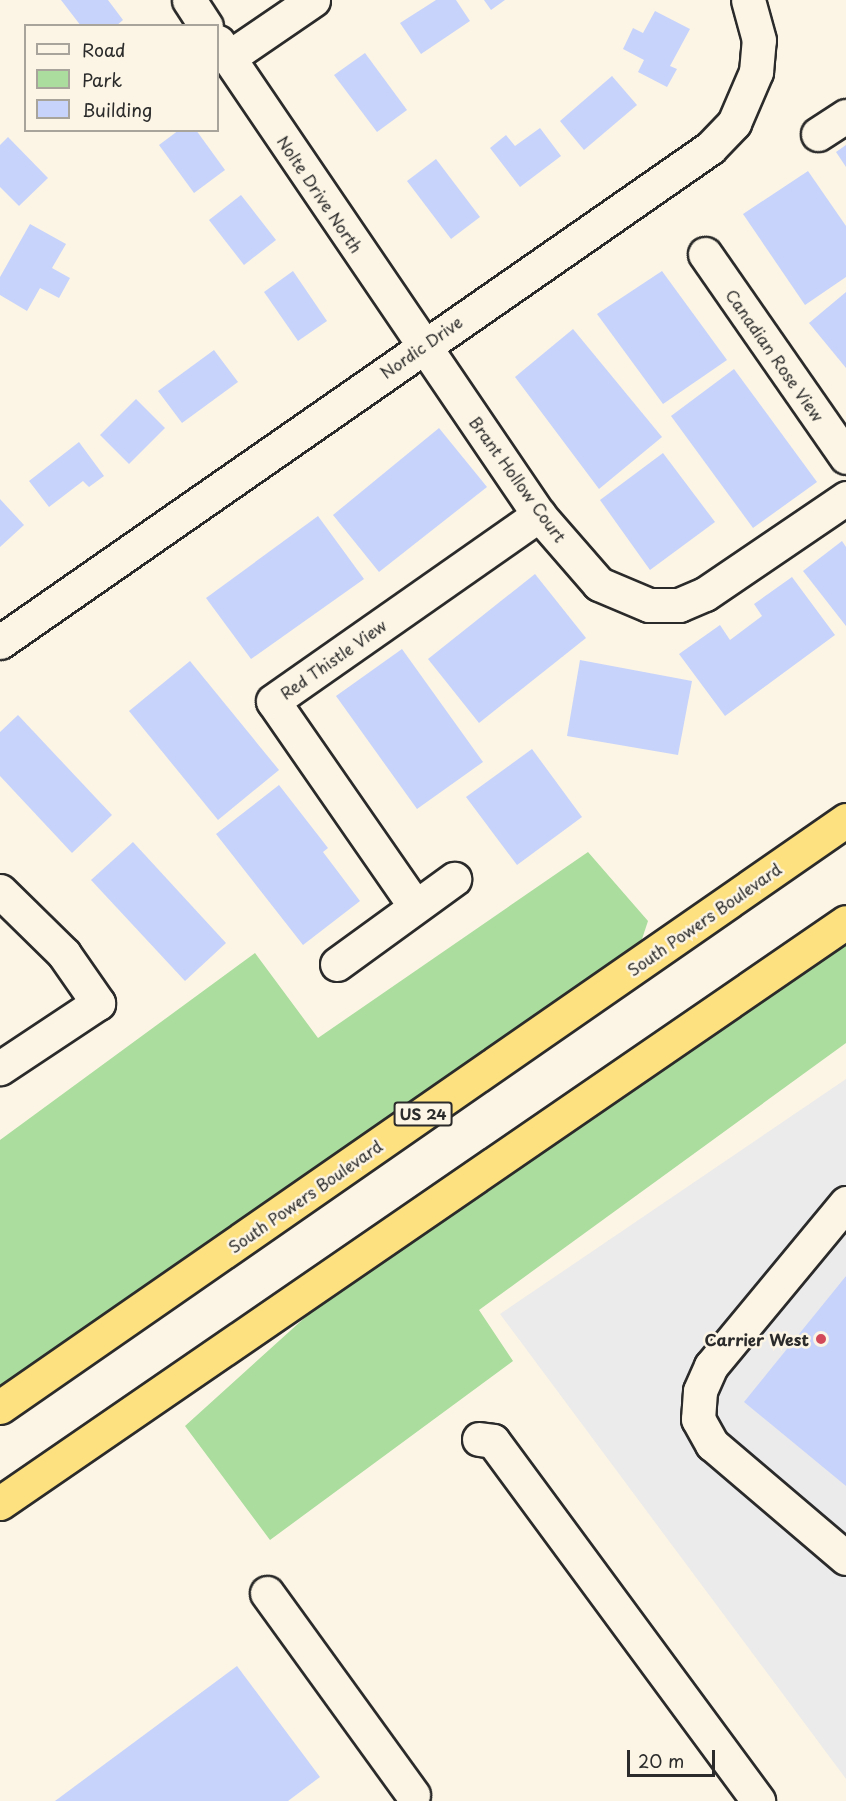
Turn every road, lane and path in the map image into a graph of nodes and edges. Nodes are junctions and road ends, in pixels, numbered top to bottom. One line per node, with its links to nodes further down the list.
1 (189, 0): 4 (street)
2 (313, 0): 5 (street)
3 (748, 0): 9 (street, Nordic Drive)
4 (205, 24)
5 (223, 50): 9 (street, Nolte Drive North)
6 (846, 116): 7 (street)
7 (818, 134)
8 (705, 254): 10 (street, Canadian Rose View)
9 (422, 346): 12 (street, Brant Hollow Court); 13 (street, Nordic Drive)
10 (846, 457)
11 (846, 498): 12 (street, Brant Hollow Court)
12 (539, 515): 17 (street, Red Thistle View)
13 (0, 642)
14 (846, 820): 22 (highway, South Powers Boulevard / US 24)
15 (454, 879): 17 (street)
16 (0, 891): 20 (street)
17 (415, 906): 19 (street)
18 (846, 922): 24 (highway)
19 (336, 964)
20 (0, 1068)
21 (846, 1203): 25 (street)
22 (0, 1407)
23 (479, 1438): 28 (street)
24 (0, 1503)
25 (846, 1558)
26 (267, 1593): 27 (street)
27 (413, 1795)
28 (758, 1801)

